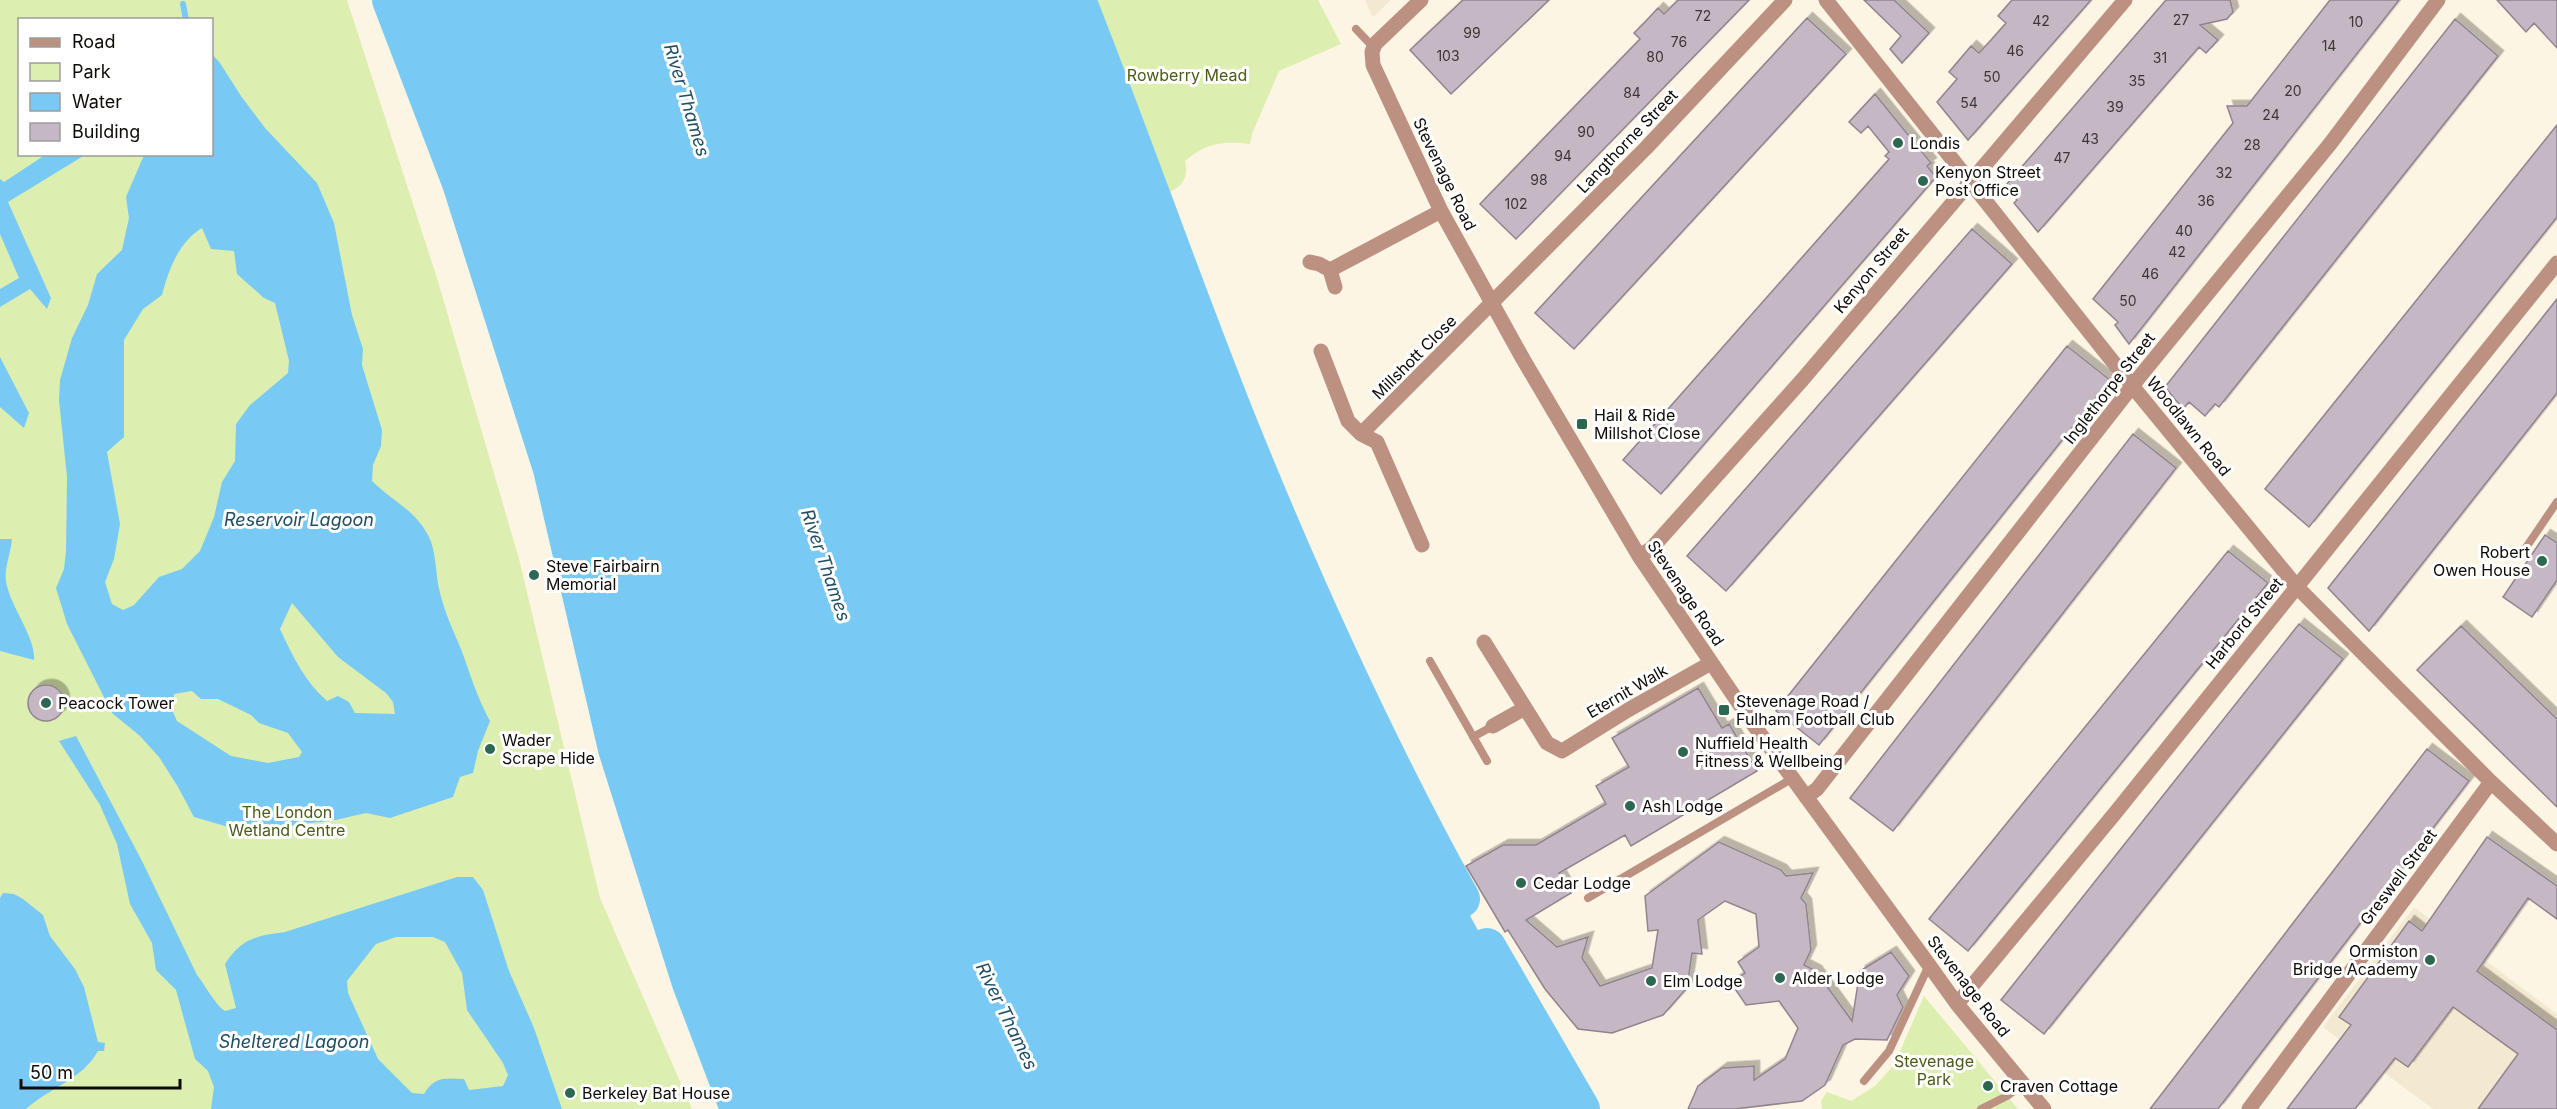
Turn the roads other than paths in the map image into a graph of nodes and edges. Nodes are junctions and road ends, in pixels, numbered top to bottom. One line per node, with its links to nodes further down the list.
1 (1421, 0): 7 (street)
2 (1785, 0): 14 (street, Langthorne Street)
3 (1826, 0): 8 (street, Woodlawn Road)
4 (2125, 0): 8 (street, Kenyon Street)
5 (2438, 0): 16 (street, Inglethorpe Street)
6 (1356, 30): 7 (lane)
7 (1373, 50): 9 (street, Stevenage Road)
8 (1970, 180): 16 (street, Woodlawn Road); 21 (street, Kenyon Street)
9 (1441, 211): 12 (street); 14 (street, Stevenage Road)
10 (1310, 262): 12 (street)
11 (2557, 263): 22 (street, Harbord Street)
12 (1330, 270): 13 (street)
13 (1335, 286)
14 (1492, 304): 17 (street, Millshott Close); 21 (street, Stevenage Road)
15 (1321, 351): 17 (street)
16 (2133, 387): 22 (street, Woodlawn Road); 32 (street, Inglethorpe Street)
17 (1361, 435): 19 (street)
18 (2557, 502): 20 (lane)
19 (1422, 546)
20 (2527, 546)
21 (1639, 556): 25 (street, Stevenage Road)
22 (2297, 587): 31 (street, Woodlawn Road); 36 (street, Harbord Street)
23 (1484, 642): 26 (street)
24 (1430, 661): 28 (lane)
25 (1711, 663): 26 (street, Eternit Walk); 30 (street, Stevenage Road)
26 (1525, 708): 27 (street)
27 (1492, 726): 28 (lane)
28 (1473, 737): 29 (lane)
29 (1487, 761)
30 (1793, 778): 32 (street, Stevenage Road); 34 (lane)
31 (2491, 782): 33 (street, Woodlawn Road); 41 (street, Greswell Street)
32 (1806, 797): 35 (street, Stevenage Road)
33 (2557, 844)
34 (1588, 898)
35 (1929, 965): 36 (street, Stevenage Road); 37 (lane)
36 (1957, 1004): 38 (street, Stevenage Road)
37 (1864, 1081)
38 (2024, 1084): 39 (lane); 40 (street, Stevenage Road)
39 (1981, 1109)
40 (2044, 1109)
41 (2249, 1109)

